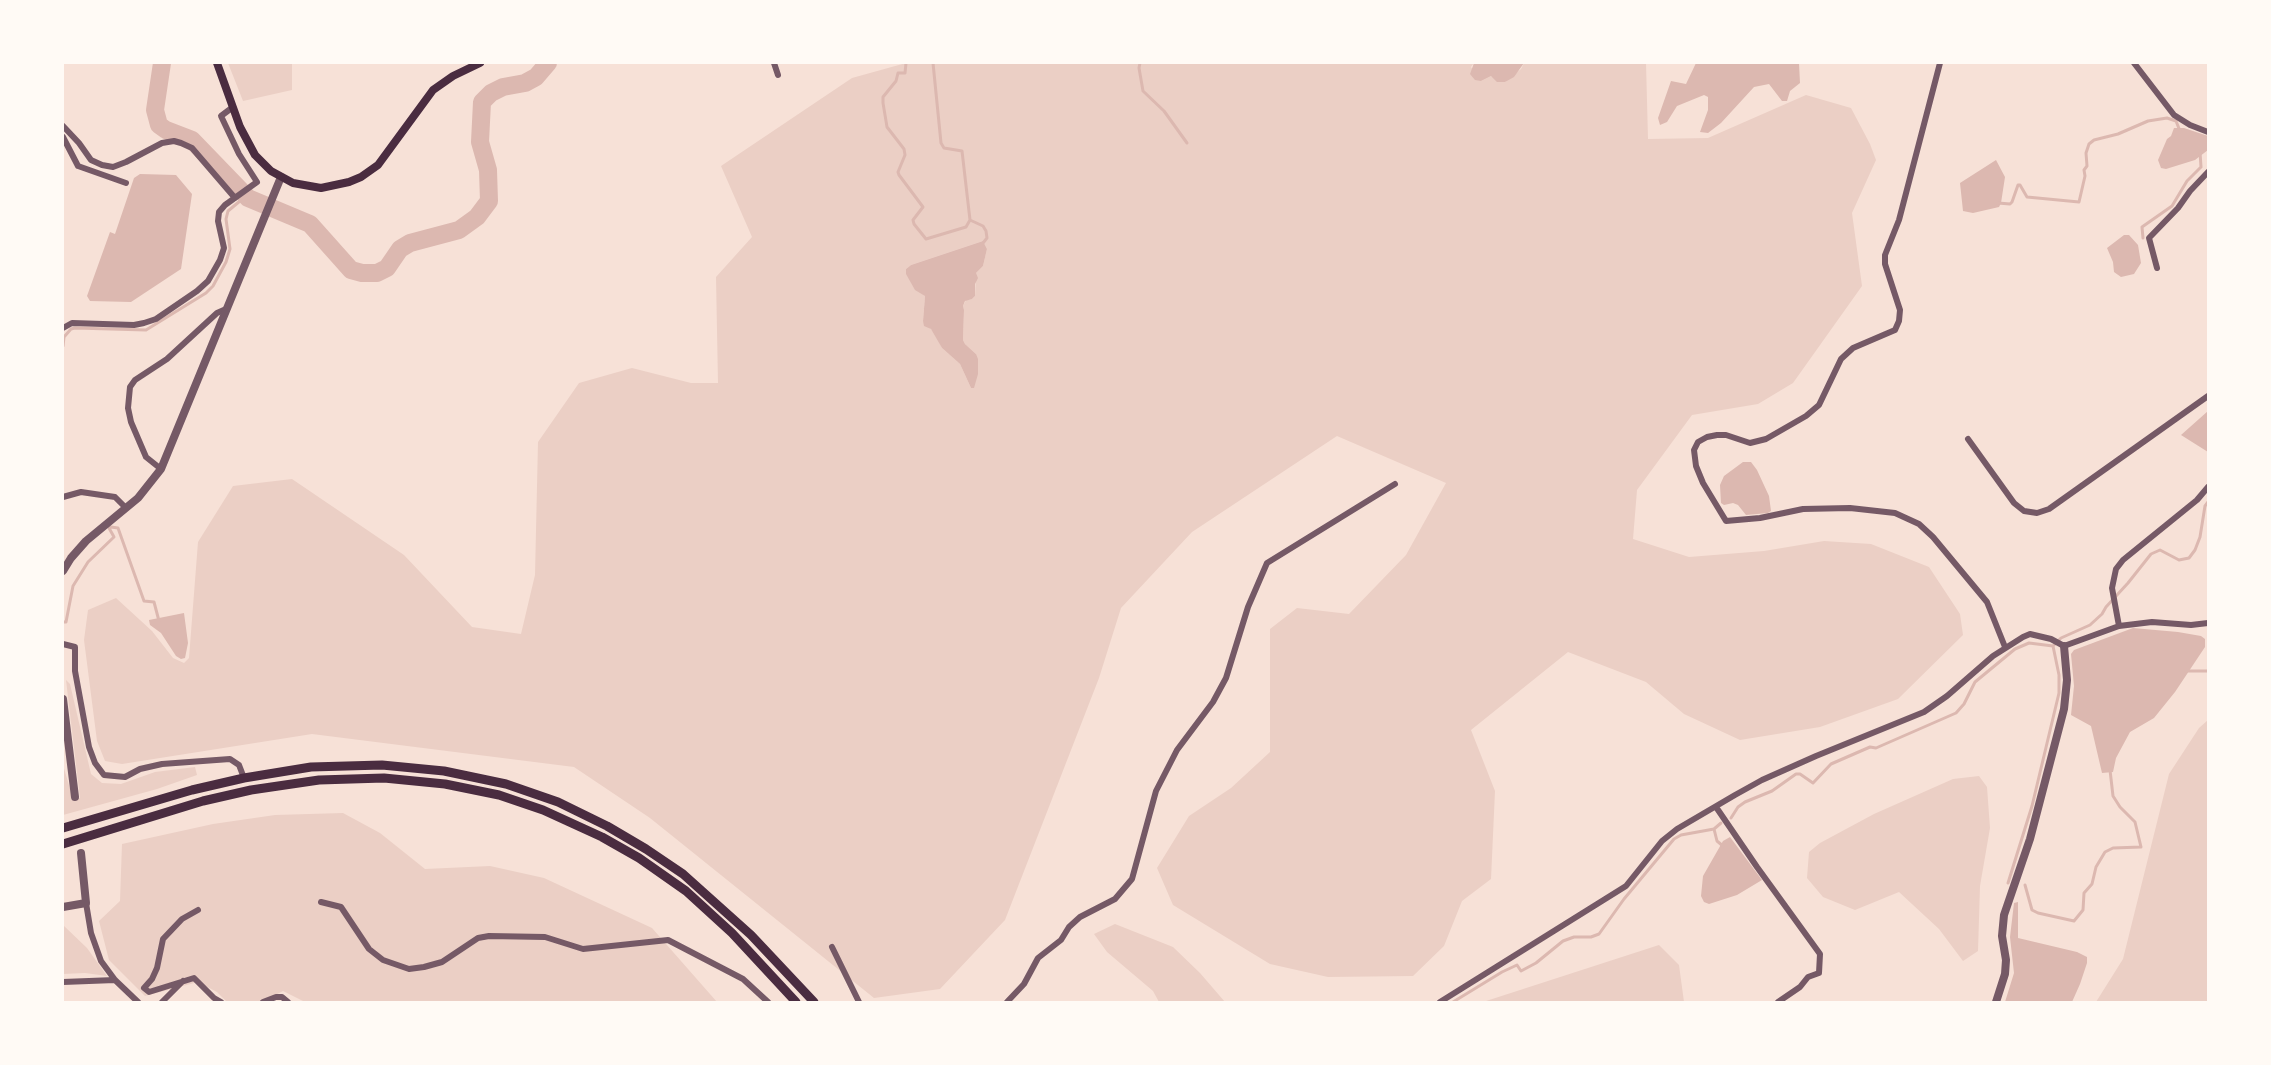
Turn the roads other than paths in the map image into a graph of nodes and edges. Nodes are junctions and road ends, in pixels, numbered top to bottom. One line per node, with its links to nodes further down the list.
1 (217, 63): 7 (main road)
2 (480, 63): 12 (main road)
3 (774, 63): 6 (street)
4 (1940, 63): 30 (street)
5 (2134, 63): 9 (street)
6 (778, 75)
7 (233, 108): 12 (main road); 14 (street)
8 (63, 126): 14 (street)
9 (2208, 132)
10 (63, 137): 13 (street)
11 (2208, 172): 15 (street)
12 (281, 177): 16 (street)
13 (126, 183)
14 (236, 197): 17 (street)
15 (2157, 268)
16 (226, 309): 20 (street); 20 (street)
17 (63, 328)
18 (2208, 396): 19 (street)
19 (1968, 439)
20 (161, 469): 24 (street)
21 (1395, 484): 55 (street)
22 (2208, 487): 27 (street)
23 (63, 497): 24 (street)
24 (126, 508): 25 (street)
25 (63, 572)
26 (2208, 623): 27 (street)
27 (2119, 626): 28 (street)
28 (2060, 642): 30 (street); 58 (street)
29 (63, 644): 32 (street)
30 (2006, 647): 34 (street)
31 (63, 699): 33 (street)
32 (244, 778): 35 (main road); 53 (main road)
33 (75, 797)
34 (1716, 807): 56 (street); 57 (street)
35 (63, 828)
36 (63, 844): 52 (main road)
37 (81, 854): 39 (street)
38 (321, 902): 51 (street)
39 (86, 903): 40 (street); 43 (street)
40 (63, 907)
41 (198, 910): 44 (street)
42 (832, 946): 54 (street)
43 (115, 980): 45 (street); 46 (street)
44 (183, 981): 47 (street); 48 (street)
45 (63, 982)
46 (138, 1002)
47 (162, 1002)
48 (221, 1002)
49 (263, 1002): 50 (street)
50 (288, 1002)
51 (768, 1002)
52 (796, 1002)
53 (814, 1002)
54 (859, 1002)
55 (1007, 1002)
56 (1440, 1002)
57 (1778, 1002)
58 (1996, 1002)

